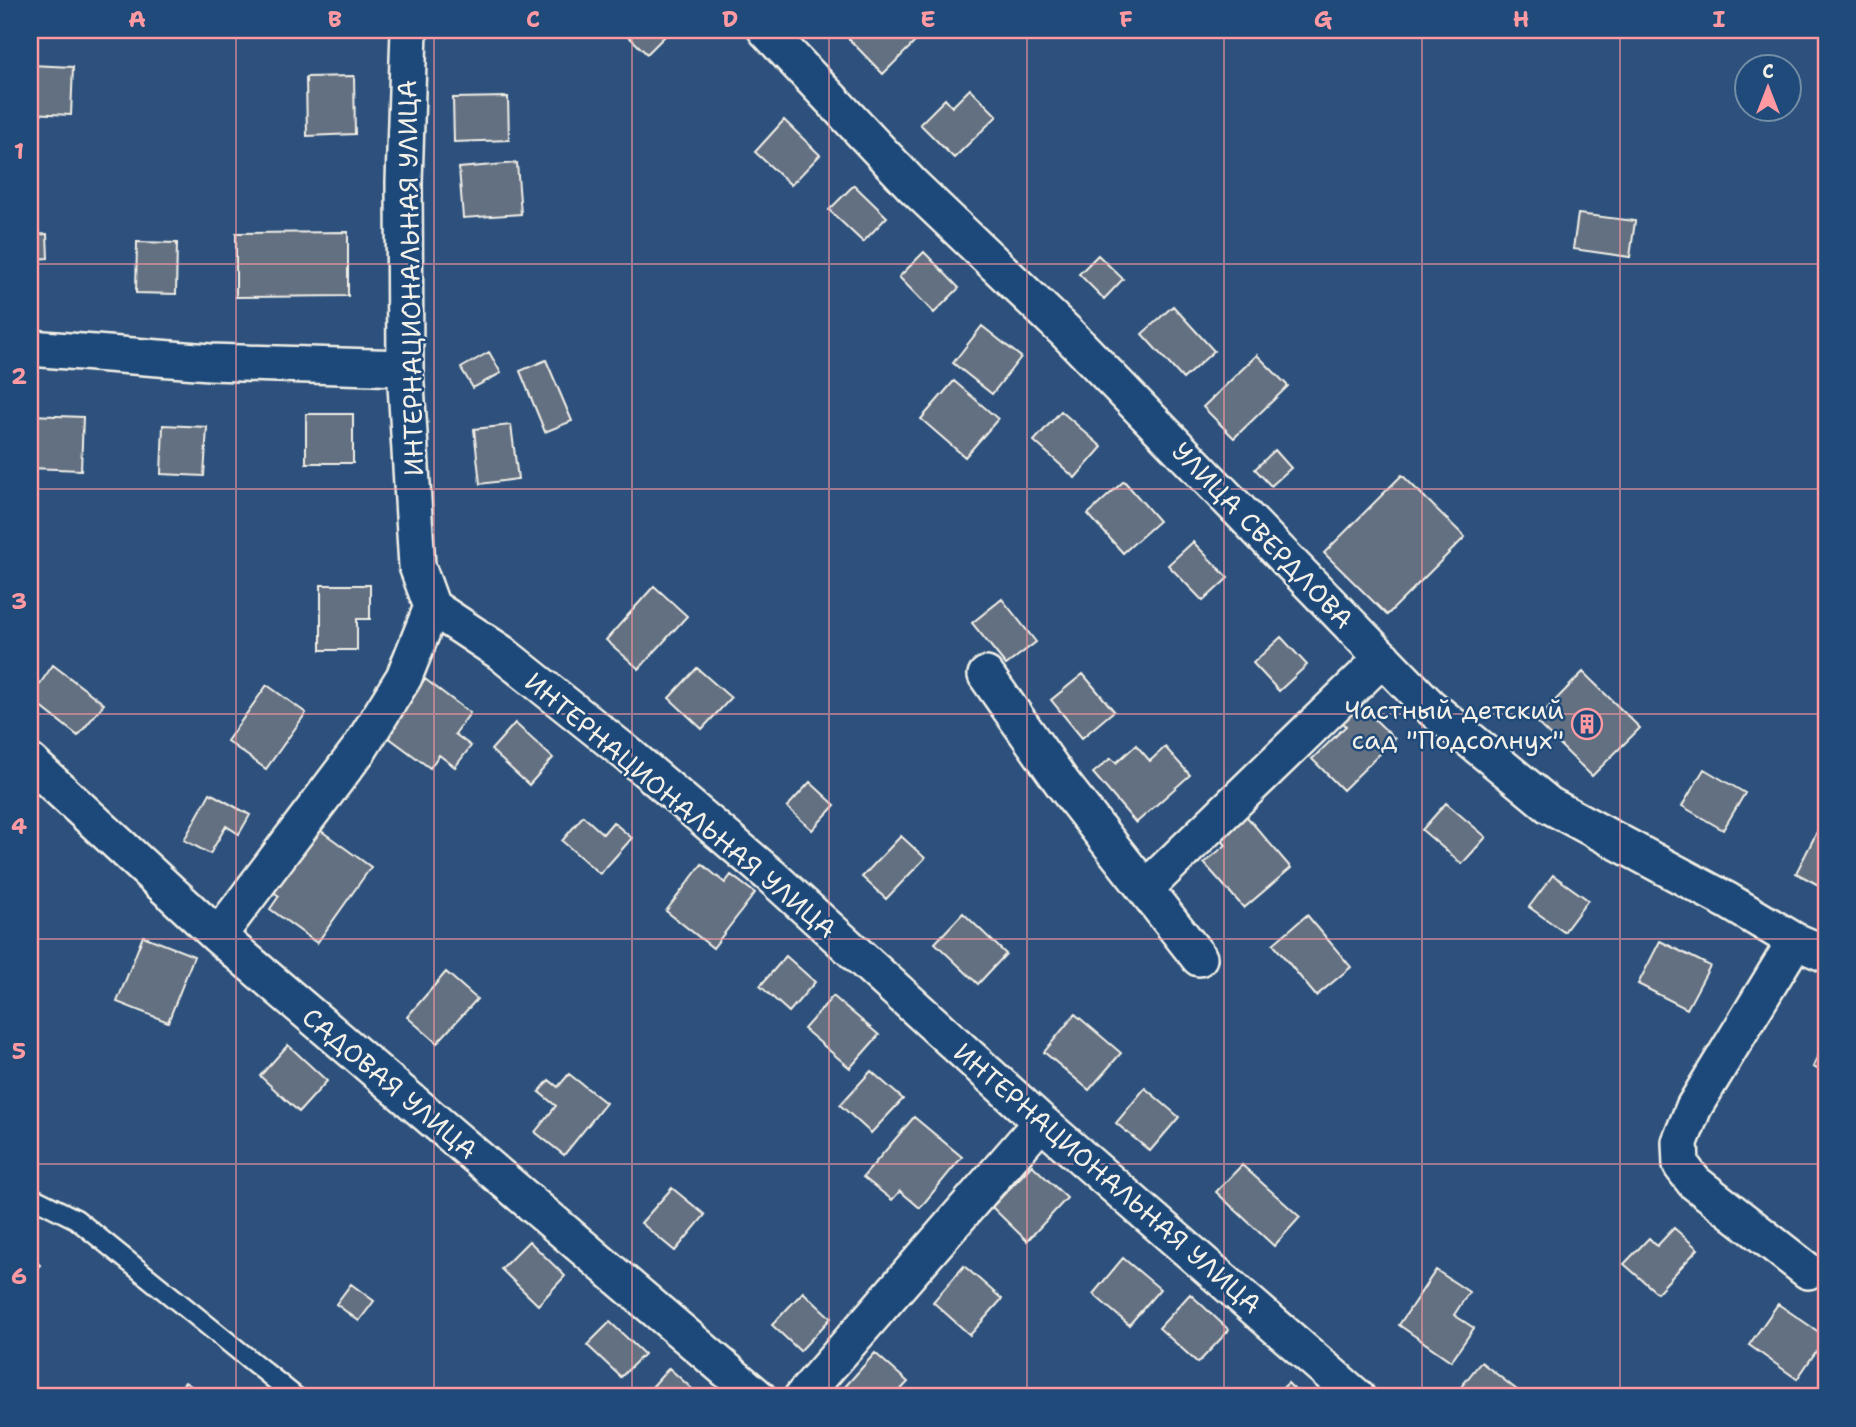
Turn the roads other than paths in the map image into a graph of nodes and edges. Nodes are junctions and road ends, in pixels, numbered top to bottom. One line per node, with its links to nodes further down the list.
1 (409, 30): 4 (street, ИНТЕРНАЦИОНАЛЬНАЯ УЛИЦА)
2 (766, 30): 6 (street, УЛИЦА СВЕРДЛОВА)
3 (30, 348): 4 (street)
4 (405, 368): 5 (street, ИНТЕРНАЦИОНАЛЬНАЯ УЛИЦА)
5 (432, 607): 10 (street); 13 (street, ИНТЕРНАЦИОНАЛЬНАЯ УЛИЦА)
6 (1383, 658): 9 (street); 11 (street, УЛИЦА СВЕРДЛОВА)
7 (986, 675): 9 (street)
8 (30, 762): 10 (street, САДОВАЯ УЛИЦА)
9 (1146, 888): 12 (street)
10 (218, 936): 17 (street, САДОВАЯ УЛИЦА)
11 (1811, 947): 15 (street)
12 (1199, 958)
13 (1041, 1122): 18 (street); 19 (street, ИНТЕРНАЦИОНАЛЬНАЯ УЛИЦА)
14 (30, 1196): 16 (lane)
15 (1808, 1270)
16 (296, 1397)
17 (758, 1397)
18 (802, 1397)
19 (1357, 1397)

